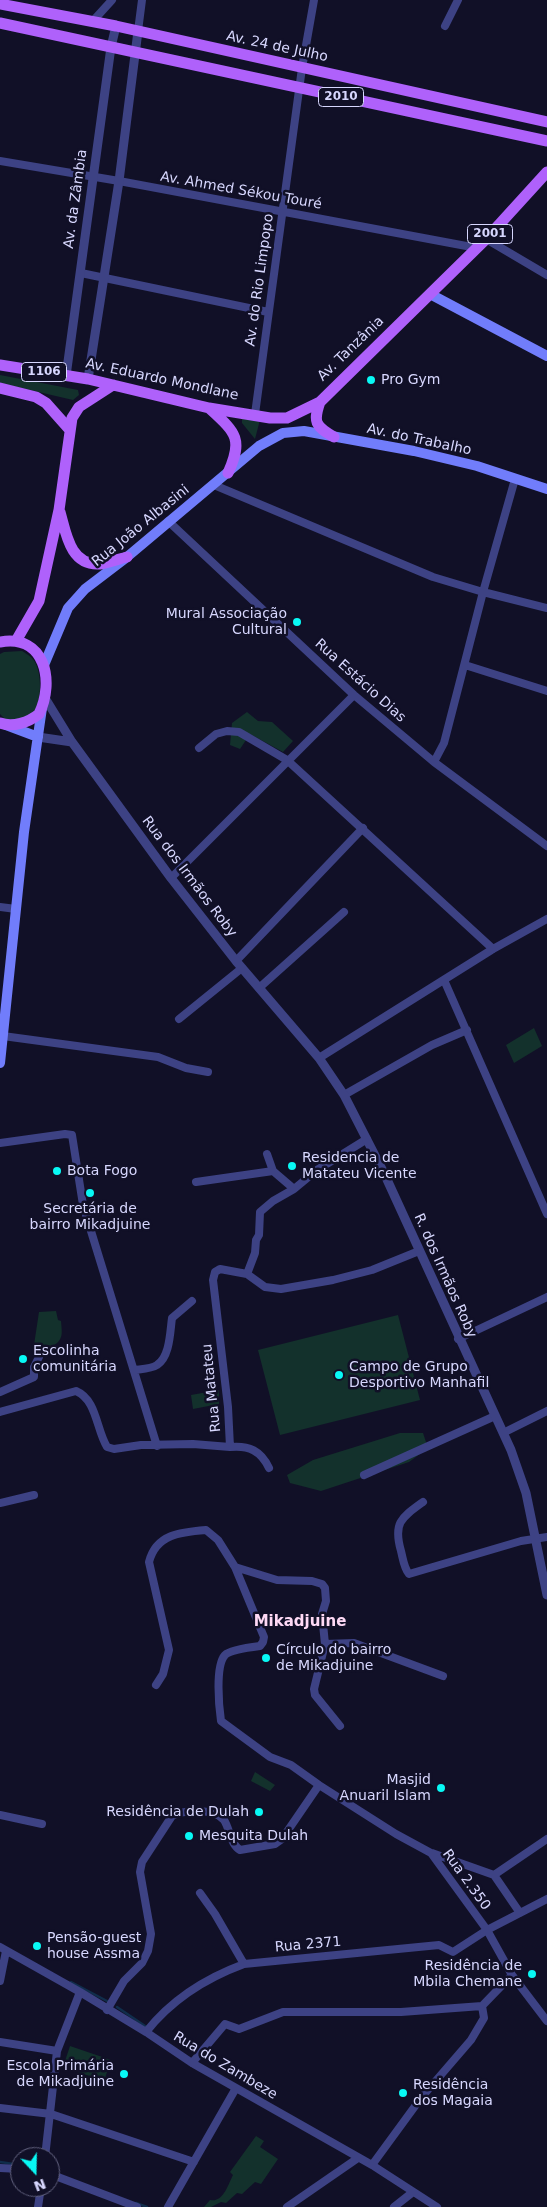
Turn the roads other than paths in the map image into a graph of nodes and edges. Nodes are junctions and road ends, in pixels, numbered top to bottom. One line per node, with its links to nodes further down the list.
1 (112, 0): 6 (street)
2 (142, 0): 10 (street)
3 (314, 0): 13 (street, Av. do Rio Limpopo)
4 (458, 0): 9 (street)
5 (0, 4): 6 (main road, Av. 24 de Julho)
6 (92, 22): 8 (main road, Av. 24 de Julho)
7 (0, 23): 11 (main road)
8 (116, 26): 10 (main road, Av. 24 de Julho); 11 (street, Av. da Zâmbia)
9 (445, 26)
10 (138, 32): 12 (street); 13 (main road, Av. 24 de Julho)
11 (111, 47): 12 (main road); 19 (street, Av. da Zâmbia)
12 (135, 55): 14 (main road, 2010); 20 (street)
13 (302, 68): 14 (street, Av. do Rio Limpopo); 15 (main road, Av. 24 de Julho)
14 (300, 88): 16 (main road, 2010); 21 (street, Av. do Rio Limpopo)
15 (547, 122)
16 (547, 140)
17 (0, 161): 19 (street, Av. Ahmed Sékou Touré)
18 (547, 172): 22 (main road, 2001)
19 (94, 177): 20 (street, Av. Ahmed Sékou Touré); 24 (street, Av. da Zâmbia)
20 (119, 181): 21 (street, Av. Ahmed Sékou Touré); 26 (street)
21 (283, 211): 23 (street, Av. Ahmed Sékou Touré); 28 (street, Av. do Rio Limpopo)
22 (486, 239): 23 (main road, 2001); 25 (street)
23 (476, 248): 27 (main road, 2001)
24 (81, 273): 26 (street); 31 (street, Av. da Zâmbia)
25 (547, 275)
26 (104, 276): 28 (street); 32 (street)
27 (430, 294): 29 (main road); 35 (main road, Av. Tanzânia / 2001)
28 (268, 312): 37 (street, Av. do Rio Limpopo)
29 (547, 356)
30 (0, 365): 31 (main road, Av. Eduardo Mondlane / 1106)
31 (66, 376): 32 (main road, Av. Eduardo Mondlane / 1106)
32 (88, 379): 33 (main road, Av. Eduardo Mondlane / 1106)
33 (113, 385): 36 (main road, Av. Eduardo Mondlane / 1106); 39 (main road)
34 (0, 388): 39 (main road, 1106)
35 (320, 402): 38 (main road, Av. Tanzânia / 2001); 41 (main road)
36 (209, 408): 37 (main road, Av. Eduardo Mondlane / 1106); 42 (main road)
37 (255, 414): 38 (main road, Av. Eduardo Mondlane / 1106)
38 (287, 418)
39 (70, 430): 46 (main road)
40 (283, 433): 41 (main road, Av. do Trabalho); 42 (main road, Rua João Albasini)
41 (334, 436): 43 (main road, Av. do Trabalho)
42 (228, 473): 44 (main road, Rua João Albasini)
43 (515, 478): 45 (main road, Av. do Trabalho); 49 (street)
44 (214, 485): 47 (main road, Rua João Albasini); 49 (street)
45 (547, 489)
46 (59, 510): 48 (main road); 51 (main road)
47 (168, 521): 48 (main road, Rua João Albasini); 56 (street, Rua Estácio Dias)
48 (127, 557): 53 (main road, Rua João Albasini)
49 (483, 592): 50 (street); 54 (street)
50 (547, 608)
51 (16, 640): 52 (main road); 53 (main road)
52 (0, 642)
53 (44, 665): 57 (main road)
54 (465, 665): 55 (street); 63 (street)
55 (547, 691)
56 (354, 694): 62 (street); 63 (street, Rua Estácio Dias)
57 (44, 703): 58 (main road); 59 (main road); 60 (street, Rua dos Irmãos Roby)
58 (1, 727): 59 (main road)
59 (38, 737): 60 (street); 68 (main road)
60 (72, 742): 66 (street, Rua dos Irmãos Roby)
61 (199, 748): 62 (street)
62 (287, 760): 64 (street); 66 (street)
63 (434, 762): 65 (street, Rua Estácio Dias)
64 (363, 828): 71 (street); 72 (street)
65 (547, 846)
66 (171, 878): 72 (street, Rua dos Irmãos Roby)
67 (0, 907): 68 (street)
68 (16, 909): 75 (main road)
69 (344, 912): 74 (street)
70 (547, 919): 71 (street)
71 (493, 949): 73 (street)
72 (239, 965): 74 (street, Rua dos Irmãos Roby); 76 (street)
73 (444, 980): 77 (street); 79 (street)
74 (259, 988): 79 (street, Rua dos Irmãos Roby)
75 (3, 1014): 78 (main road)
76 (179, 1019)
77 (467, 1030): 82 (street); 89 (street)
78 (3, 1036): 80 (main road); 81 (street)
79 (321, 1060): 82 (street, R. dos Irmãos Roby)
80 (0, 1062)
81 (208, 1072)
82 (344, 1095): 83 (street, R. dos Irmãos Roby)
83 (367, 1139): 88 (street); 91 (street, R. dos Irmãos Roby)
84 (0, 1143): 97 (street)
85 (267, 1154): 86 (street)
86 (273, 1171): 87 (street); 88 (street)
87 (196, 1182)
88 (294, 1189): 92 (street)
89 (544, 1200): 90 (street)
90 (547, 1214)
91 (419, 1251): 92 (street); 95 (street, R. dos Irmãos Roby)
92 (247, 1274): 104 (street, Rua Matateu)
93 (547, 1297): 95 (street)
94 (192, 1301): 97 (street)
95 (458, 1338): 101 (street, R. dos Irmãos Roby)
96 (39, 1357): 98 (street)
97 (134, 1370): 103 (street)
98 (0, 1392)
99 (547, 1411): 102 (street)
100 (0, 1412): 103 (street, Rua Matateu)
101 (495, 1416): 102 (street, R. dos Irmãos Roby); 106 (street)
102 (503, 1433): 111 (street, R. dos Irmãos Roby)
103 (157, 1446): 104 (street, Rua Matateu)
104 (230, 1447): 105 (street)
105 (269, 1468)
106 (364, 1475)
107 (34, 1495): 109 (street)
108 (423, 1502): 111 (street)
109 (0, 1504)
110 (547, 1537): 111 (street)
111 (536, 1539): 113 (street, R. dos Irmãos Roby)
112 (235, 1567): 114 (street); 116 (street); 118 (street, Rua 2.350)
113 (547, 1595)
114 (324, 1644): 115 (street); 117 (street)
115 (443, 1676)
116 (156, 1685)
117 (340, 1726)
118 (319, 1785): 122 (street, Rua 2.350); 134 (street)
119 (0, 1816): 120 (street)
120 (42, 1824)
121 (547, 1840): 123 (street)
122 (431, 1853): 123 (street); 127 (street, Rua 2.350)
123 (494, 1875): 126 (street)
124 (200, 1892): 129 (street)
125 (547, 1900): 126 (street)
126 (520, 1913): 127 (street)
127 (486, 1930): 129 (street, Rua 2371); 130 (street, Rua 2.350)
128 (3, 1949): 131 (street); 132 (street, Rua do Zambeze)
129 (244, 1964): 136 (street, Rua 2371)
130 (512, 1975): 133 (street); 135 (street, Rua 2.350)
131 (0, 1981)
132 (80, 1992): 134 (street, Rua do Zambeze); 138 (street)
133 (482, 2006): 139 (street); 146 (street)
134 (107, 2010): 136 (street, Rua do Zambeze)
135 (547, 2021)
136 (146, 2032): 139 (street, Rua do Zambeze)
137 (0, 2042): 138 (street)
138 (56, 2051): 142 (street)
139 (192, 2062): 140 (street, Rua do Zambeze)
140 (236, 2088): 144 (street, Rua do Zambeze); 145 (street)
141 (0, 2108): 142 (street)
142 (51, 2114): 143 (street); 145 (street)
143 (46, 2147)
144 (358, 2158): 146 (street, Rua do Zambeze); 151 (street)
145 (194, 2162): 150 (street)
146 (372, 2165): 148 (street, Rua do Zambeze)
147 (60, 2178): 149 (street)
148 (413, 2192): 152 (street); 153 (street, Rua do Zambeze)
149 (137, 2207)
150 (168, 2207)
151 (287, 2207)
152 (394, 2207)
153 (438, 2207)

